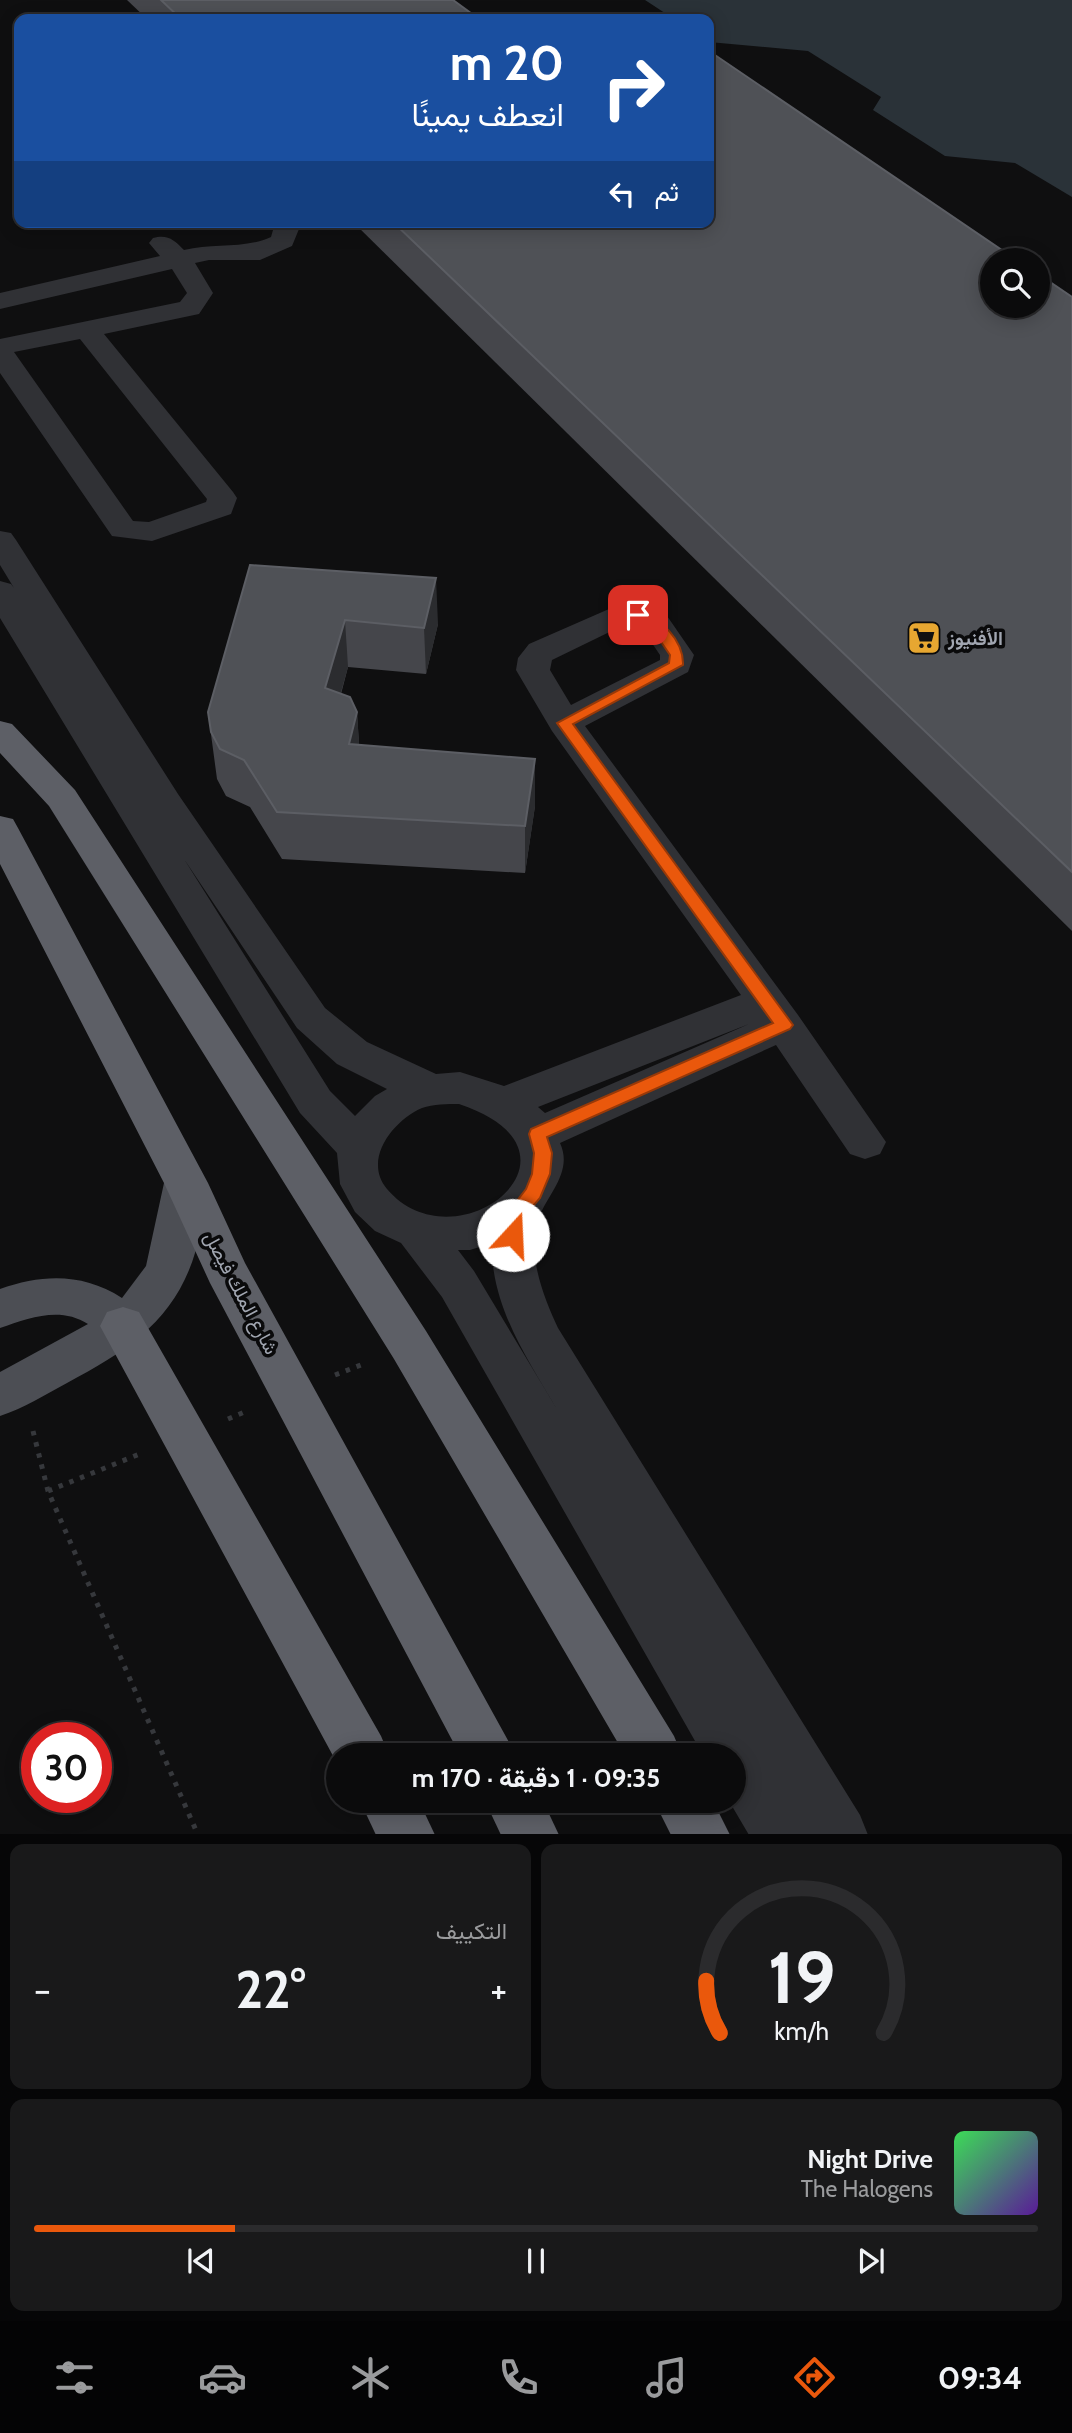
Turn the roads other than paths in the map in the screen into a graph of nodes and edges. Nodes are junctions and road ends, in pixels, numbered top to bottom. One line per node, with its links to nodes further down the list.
1 (209, 228): 3 (street)
2 (285, 228): 3 (street)
3 (170, 250): 4 (street); 5 (street); 6 (street)
4 (0, 283)
5 (0, 301)
6 (86, 329): 7 (street); 8 (street)
7 (0, 347)
8 (0, 353)
9 (0, 540): 15 (street)
10 (0, 592): 19 (street)
11 (564, 723): 14 (street)
12 (0, 732): 28 (highway)
13 (0, 828): 20 (highway, شارع الملك فيصل)
14 (775, 1013): 16 (street); 17 (street); 18 (street)
15 (435, 1090): 16 (street); 19 (street)
16 (507, 1102): 17 (street)
17 (538, 1134): 21 (street)
18 (865, 1142)
19 (359, 1148): 22 (street)
20 (187, 1183): 24 (main road); 27 (highway, شارع الملك فيصل)
21 (518, 1211): 22 (street); 36 (street)
22 (417, 1230): 35 (street)
23 (0, 1309): 24 (main road)
24 (123, 1326): 25 (main road); 26 (highway)
25 (10, 1390)
26 (355, 1743)
27 (482, 1743)
28 (648, 1743)
29 (395, 1813): 32 (highway)
30 (519, 1813): 33 (highway)
31 (689, 1813): 34 (highway)
32 (406, 1834)
33 (530, 1834)
34 (701, 1834)
35 (779, 1834)
36 (839, 1834)

